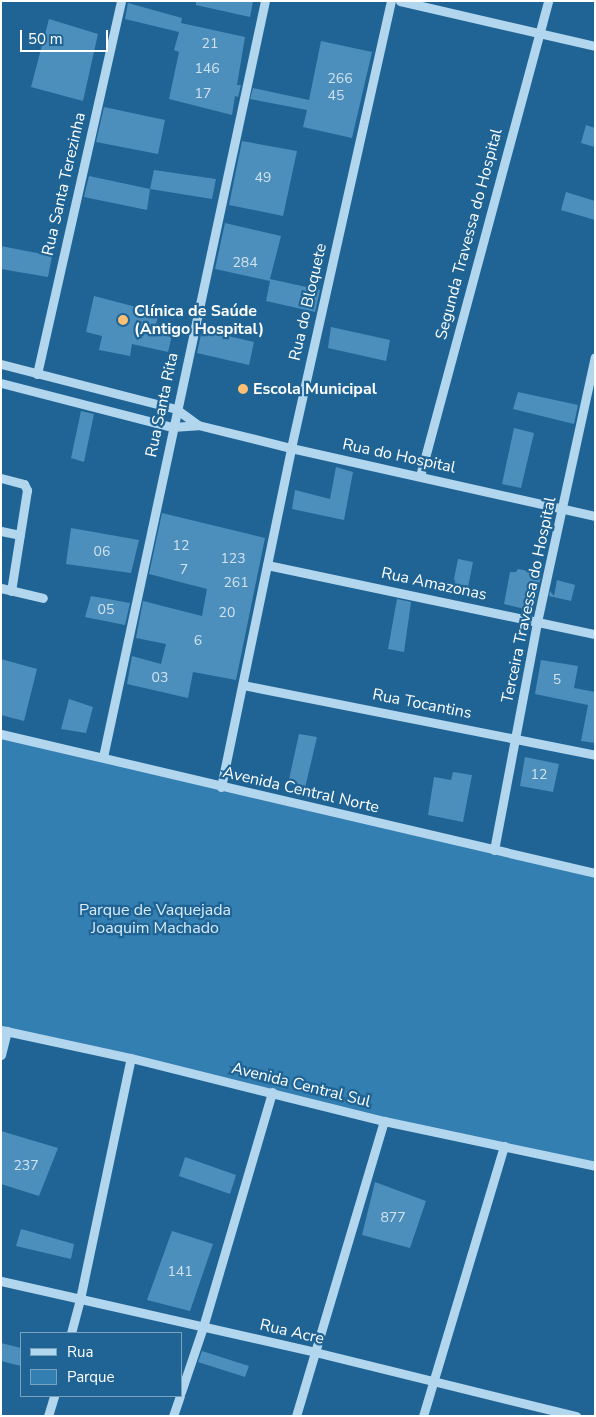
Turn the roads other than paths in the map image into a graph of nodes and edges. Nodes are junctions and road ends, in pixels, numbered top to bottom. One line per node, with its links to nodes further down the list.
1 (121, 1): 10 (street, Rua Santa Terezinha)
2 (264, 1): 13 (street, Rua Santa Rita)
3 (391, 1): 16 (street, Rua do Bloquete)
4 (400, 1): 6 (street)
5 (548, 1): 6 (street, Segunda Travessa do Hospital)
6 (538, 33): 7 (street); 17 (street, Segunda Travessa do Hospital)
7 (595, 46)
8 (595, 357): 11 (street, Terceira Travessa do Hospital)
9 (1, 364): 10 (street, Rua do Hospital)
10 (37, 374): 13 (street, Rua do Hospital)
11 (592, 380): 19 (street, Terceira Travessa do Hospital)
12 (1, 383): 15 (street, Rua do Hospital)
13 (176, 409): 14 (street, Rua do Hospital); 15 (street, Rua Santa Rita)
14 (198, 425): 15 (street, Rua do Hospital); 16 (street, Rua do Hospital)
15 (172, 427): 33 (street, Rua Santa Rita)
16 (291, 448): 17 (street, Rua do Hospital); 23 (street, Rua do Bloquete)
17 (420, 476): 19 (street, Rua do Hospital)
18 (1, 478): 22 (street)
19 (563, 509): 20 (street, Rua do Hospital); 27 (street, Terceira Travessa do Hospital)
20 (595, 516)
21 (1, 532): 22 (street)
22 (20, 535): 25 (street)
23 (267, 564): 27 (street, Rua Amazonas); 29 (street, Rua do Bloquete)
24 (1, 588): 25 (street)
25 (11, 591): 26 (street)
26 (43, 598)
27 (537, 622): 28 (street, Rua Amazonas); 31 (street, Terceira Travessa do Hospital)
28 (595, 634)
29 (243, 685): 31 (street, Rua Tocantins); 34 (street, Rua do Bloquete)
30 (1, 734): 33 (street, Avenida Central Norte)
31 (517, 738): 32 (street, Rua Tocantins); 35 (street, Terceira Travessa do Hospital)
32 (595, 755)
33 (103, 757): 34 (street, Avenida Central Norte)
34 (221, 787): 35 (street, Avenida Central Norte)
35 (494, 850): 36 (street, Avenida Central Norte)
36 (595, 873)
37 (4, 1030): 38 (street); 39 (street, Avenida Central Sul)
38 (1, 1055)
39 (131, 1058): 40 (street, Avenida Central Sul); 45 (street)
40 (272, 1092): 41 (street, Avenida Central Sul); 46 (street)
41 (384, 1121): 42 (street, Avenida Central Sul); 48 (street)
42 (504, 1146): 43 (street, Avenida Central Sul); 49 (street)
43 (595, 1166)
44 (1, 1281): 45 (street, Rua Acre)
45 (80, 1299): 46 (street, Rua Acre); 47 (street)
46 (203, 1327): 48 (street, Rua Acre); 50 (street)
47 (71, 1332)
48 (315, 1352): 49 (street, Rua Acre); 55 (street)
49 (432, 1382): 56 (street); 57 (street, Rua Acre)
50 (182, 1391)
51 (54, 1397): 53 (street)
52 (180, 1397): 54 (street)
53 (48, 1416)
54 (173, 1416)
55 (296, 1416)
56 (423, 1416)
57 (576, 1416)

